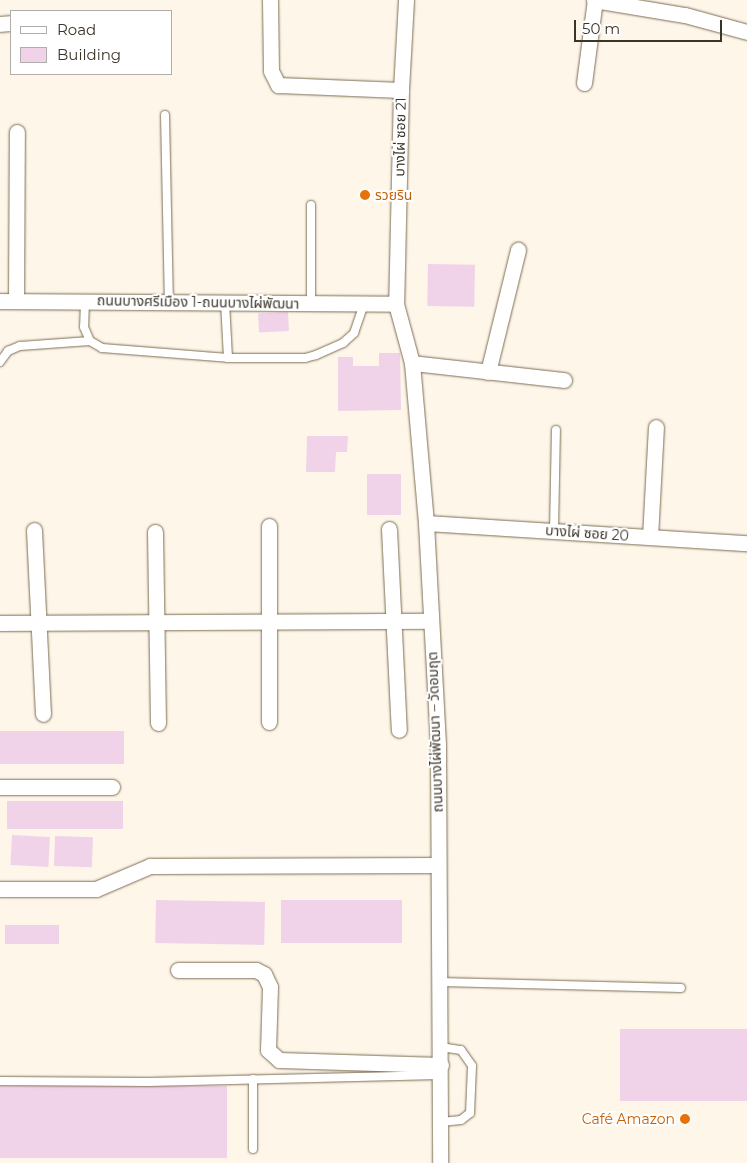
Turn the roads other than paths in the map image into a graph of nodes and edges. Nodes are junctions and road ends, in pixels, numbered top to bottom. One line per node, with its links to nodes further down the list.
1 (270, 0): 6 (street)
2 (406, 0): 6 (street, บางไผ่ ซอย 21)
3 (594, 0): 4 (street); 5 (street)
4 (747, 32)
5 (584, 83)
6 (401, 90): 18 (street, บางไผ่ ซอย 21)
7 (165, 115): 14 (lane)
8 (17, 132): 12 (street)
9 (311, 205): 16 (lane)
10 (518, 250): 23 (street)
11 (0, 301): 12 (street, ถนนบางศรีเมือง 1-ถนนบางไผ่พัฒนา)
12 (16, 301): 13 (street, ถนนบางศรีเมือง 1-ถนนบางไผ่พัฒนา)
13 (85, 301): 14 (street, ถนนบางศรีเมือง 1-ถนนบางไผ่พัฒนา); 19 (lane)
14 (169, 301): 15 (street, ถนนบางศรีเมือง 1-ถนนบางไผ่พัฒนา)
15 (225, 302): 16 (street, ถนนบางศรีเมือง 1-ถนนบางไผ่พัฒนา); 20 (lane)
16 (311, 303): 17 (street, ถนนบางศรีเมือง 1-ถนนบางไผ่พัฒนา)
17 (364, 304): 18 (street, ถนนบางศรีเมือง 1-ถนนบางไผ่พัฒนา); 20 (lane)
18 (396, 304): 22 (street, ถนนบางไผ่พัฒนา – วัดอมฤต)
19 (90, 341): 20 (lane); 21 (lane)
20 (228, 358)
21 (0, 362)
22 (412, 363): 23 (street); 27 (street, ถนนบางไผ่พัฒนา – วัดอมฤต)
23 (488, 372): 24 (street)
24 (564, 380)
25 (656, 427): 33 (street)
26 (556, 430): 31 (lane)
27 (426, 523): 31 (street, บางไผ่ ซอย 20); 38 (street, ถนนบางไผ่พัฒนา – วัดอมฤต)
28 (269, 526): 36 (street)
29 (389, 529): 37 (street)
30 (34, 530): 40 (street)
31 (554, 531): 33 (street, บางไผ่ ซอย 20)
32 (155, 532): 35 (street)
33 (650, 537): 34 (street, บางไผ่ ซอย 20)
34 (747, 543)
35 (156, 622): 36 (street); 40 (street); 43 (street)
36 (269, 622): 37 (street); 42 (street)
37 (393, 622): 38 (street); 44 (street)
38 (431, 622): 47 (street, ถนนบางไผ่พัฒนา – วัดอมฤต)
39 (0, 623): 40 (street)
40 (38, 623): 41 (street)
41 (43, 714)
42 (269, 722)
43 (158, 723)
44 (399, 730)
45 (0, 787): 46 (street)
46 (112, 787)
47 (438, 865): 48 (street); 50 (street, ถนนบางไผ่พัฒนา – วัดอมฤต)
48 (0, 889)
49 (178, 970): 53 (street)
50 (440, 982): 51 (lane); 52 (street, ถนนบางไผ่พัฒนา – วัดอมฤต)
51 (681, 988)
52 (441, 1047): 53 (street, ถนนบางไผ่พัฒนา – วัดอมฤต); 56 (lane)
53 (441, 1070): 54 (lane); 56 (street, ถนนบางไผ่พัฒนา – วัดอมฤต)
54 (254, 1079): 55 (lane); 57 (lane)
55 (0, 1081)
56 (441, 1122): 58 (street, ถนนบางไผ่พัฒนา – วัดอมฤต)
57 (253, 1149)
58 (440, 1163)

